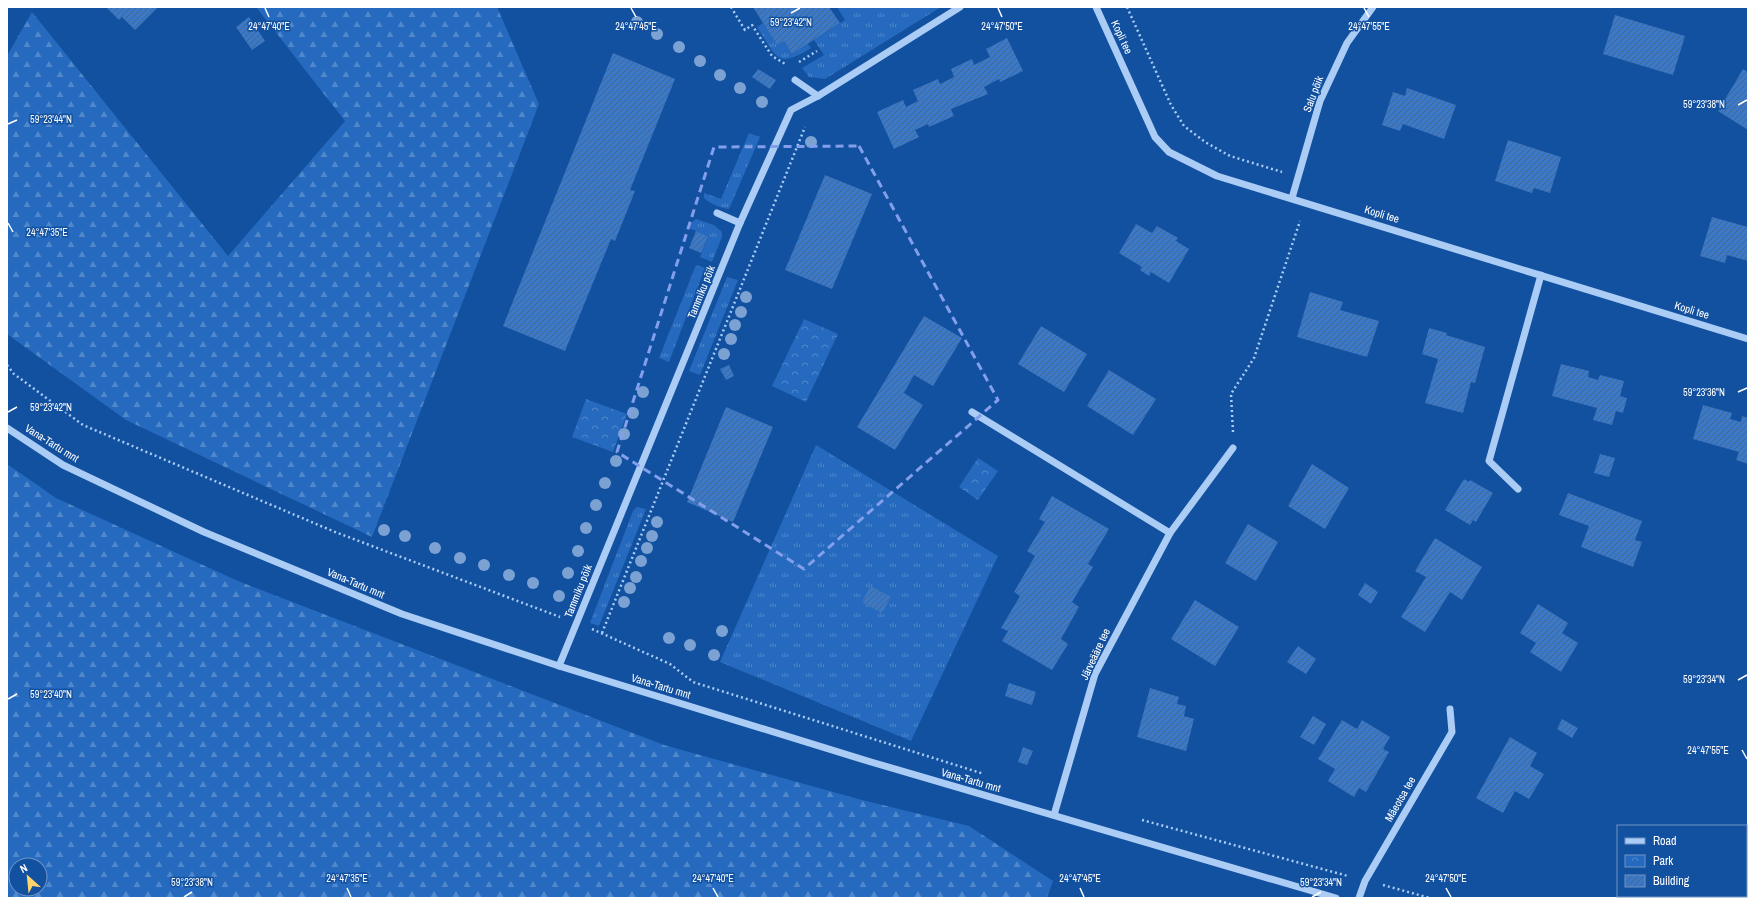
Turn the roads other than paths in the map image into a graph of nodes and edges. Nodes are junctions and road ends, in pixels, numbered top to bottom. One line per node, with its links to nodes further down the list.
1 (960, 7): 5 (street, Tammiku põik)
2 (1096, 7): 6 (street, Kopli tee)
3 (1373, 7): 6 (street, Salu põik)
4 (795, 80): 5 (street)
5 (818, 96): 8 (street, Tammiku põik)
6 (1292, 198): 9 (street, Kopli tee)
7 (717, 213): 8 (street)
8 (740, 223): 16 (street, Tammiku põik)
9 (1541, 275): 10 (street, Kopli tee); 14 (street)
10 (1748, 339)
11 (972, 412): 15 (street)
12 (7, 428): 16 (street, Vana-Tartu mnt)
13 (1233, 448): 15 (street, Järveääre tee)
14 (1518, 489)
15 (1170, 533): 18 (street, Järveääre tee)
16 (559, 666): 18 (street, Vana-Tartu mnt)
17 (1450, 709): 20 (street, Mäeotsa tee)
18 (1054, 815): 19 (street, Vana-Tartu mnt)
19 (1336, 898)
20 (1359, 898)

